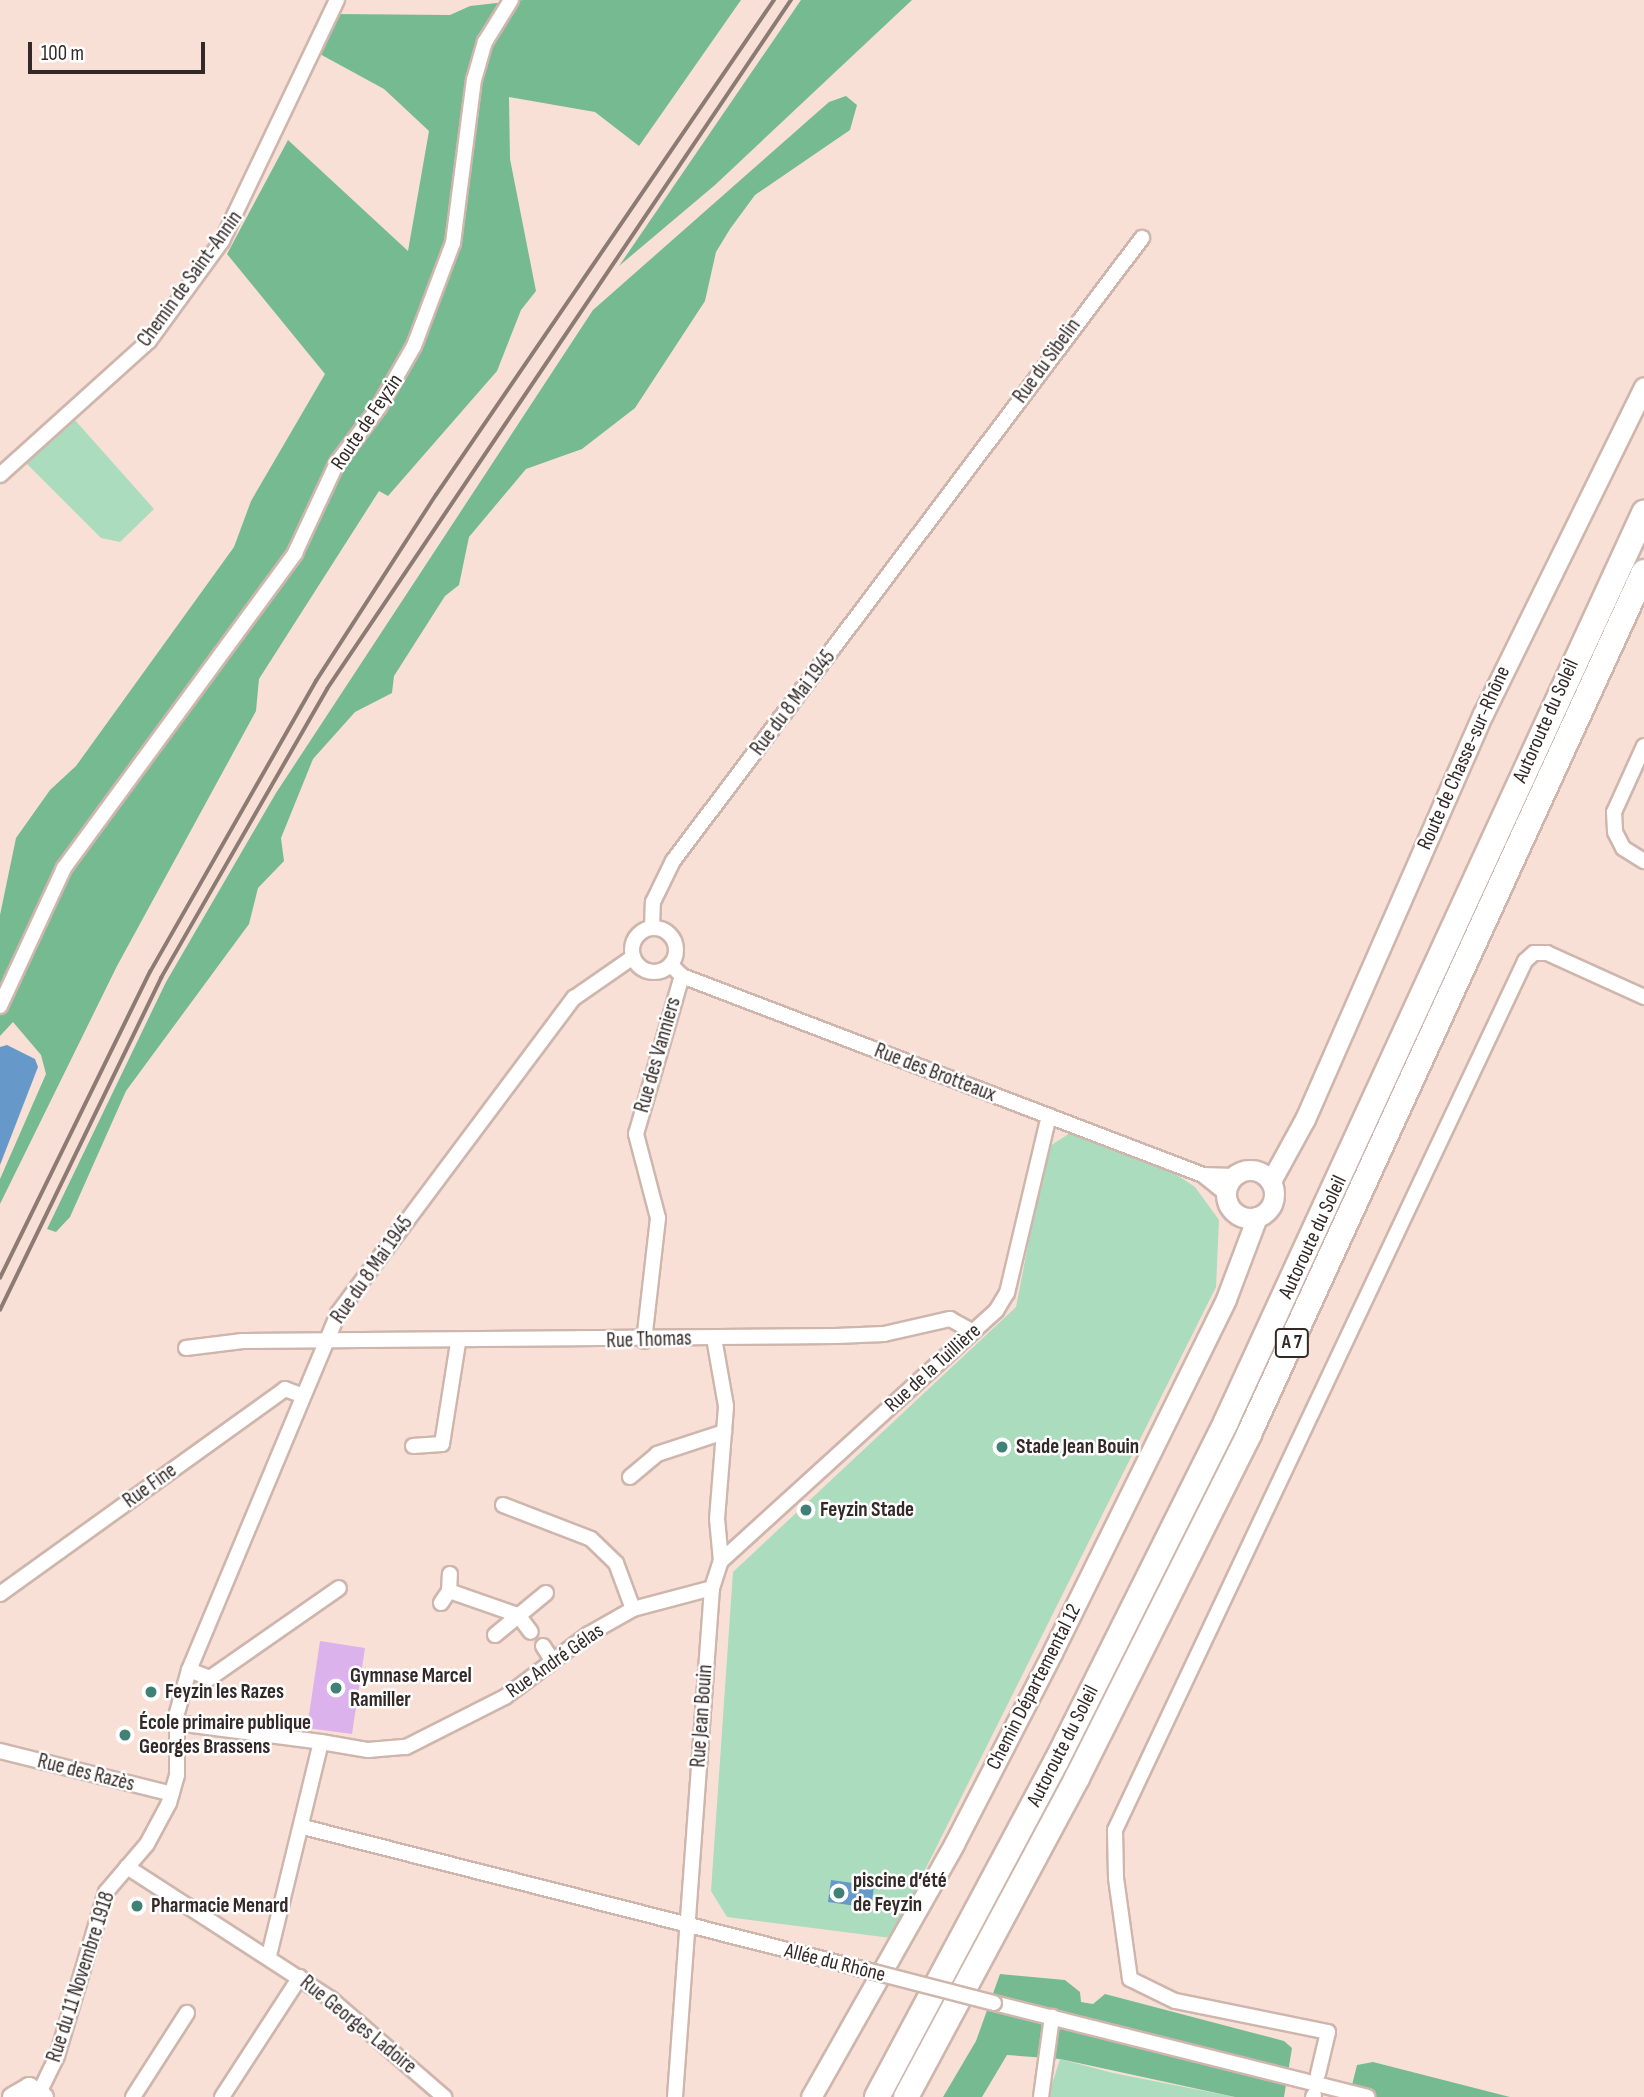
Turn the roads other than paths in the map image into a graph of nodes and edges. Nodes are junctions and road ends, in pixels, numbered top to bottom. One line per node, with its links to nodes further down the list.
1 (337, 0): 5 (street, Chemin de Saint-Annin)
2 (511, 0): 15 (street, Route de Feyzin)
3 (1142, 238): 6 (street, Rue du Sibelin)
4 (1644, 387): 17 (main road, Route de Chasse-sur-Rhône)
5 (0, 475)
6 (954, 486): 11 (street, Rue du 8 Mai 1945)
7 (1644, 513): 66 (highway, Autoroute du Soleil / A 7)
8 (1644, 572): 67 (highway, Autoroute du Soleil / A 7)
9 (1644, 747): 10 (street)
10 (1644, 861)
11 (652, 928): 12 (street); 13 (street)
12 (633, 957): 13 (street); 25 (street, Rue du 8 Mai 1945)
13 (676, 970): 16 (street, Rue des Brotteaux); 24 (street, Rue des Vanniers)
14 (1644, 997): 57 (street)
15 (0, 1006)
16 (1049, 1116): 18 (street, Rue des Brotteaux); 22 (street, Rue de la Tuillière)
17 (1263, 1175): 18 (main road); 20 (main road, Chemin Départemental 12)
18 (1229, 1184): 19 (main road)
19 (1235, 1213): 20 (main road); 21 (main road, Chemin Départemental 12)
20 (1257, 1217): 21 (main road, Chemin Départemental 12)
21 (1237, 1267): 65 (main road, Chemin Départemental 12)
22 (972, 1331): 23 (street, Rue Thomas); 33 (street, Rue de la Tuillière)
23 (714, 1338): 24 (street, Rue Thomas); 29 (street, Rue Jean Bouin)
24 (644, 1340): 26 (street, Rue Thomas)
25 (322, 1343): 26 (street, Rue Thomas); 27 (street, Rue Thomas); 28 (street, Rue du 8 Mai 1945)
26 (458, 1343): 30 (street)
27 (186, 1348)
28 (303, 1396): 38 (street, Rue Fine); 45 (street, Rue du 8 Mai 1945)
29 (724, 1432): 31 (street); 33 (street, Rue Jean Bouin)
30 (413, 1446)
31 (630, 1477)
32 (503, 1505): 39 (street)
33 (721, 1561): 36 (street, Rue Jean Bouin)
34 (450, 1574): 40 (street)
35 (339, 1588): 45 (street)
36 (712, 1588): 39 (street, Rue André Gélas); 52 (street, Rue Jean Bouin)
37 (547, 1593): 40 (street)
38 (0, 1594)
39 (634, 1609): 44 (street, Rue André Gélas)
40 (518, 1615): 41 (street); 42 (street)
41 (531, 1632)
42 (495, 1635)
43 (542, 1646): 44 (street)
44 (552, 1660): 47 (street, Rue André Gélas)
45 (189, 1670): 46 (street, Rue du 8 Mai 1945)
46 (177, 1723): 47 (street, Rue André Gélas); 49 (street, Rue du 8 Mai 1945)
47 (321, 1742): 50 (street)
48 (0, 1751): 49 (street, Rue des Razès)
49 (172, 1794): 51 (street, Rue du 11 Novembre 1918)
50 (303, 1827): 52 (street, Allée du Rhône); 53 (street)
51 (127, 1867): 53 (street, Rue Georges Ladoire); 59 (street, Rue du 11 Novembre 1918)
52 (687, 1927): 56 (street, Allée du Rhône, bridge); 64 (street, Rue Jean Bouin)
53 (270, 1956): 54 (street, Rue Georges Ladoire)
54 (300, 1977): 62 (street); 63 (street, Rue Georges Ladoire)
55 (187, 2013): 61 (street)
56 (1052, 2017): 68 (street); 69 (street, Allée du Rhône)
57 (1318, 2074)
58 (0, 2089): 60 (street)
59 (42, 2094): 60 (street)
60 (10, 2097)
61 (133, 2097)
62 (222, 2097)
63 (444, 2097)
64 (675, 2097)
65 (811, 2097)
66 (877, 2097)
67 (906, 2097)
68 (1041, 2097)
69 (1367, 2097)

